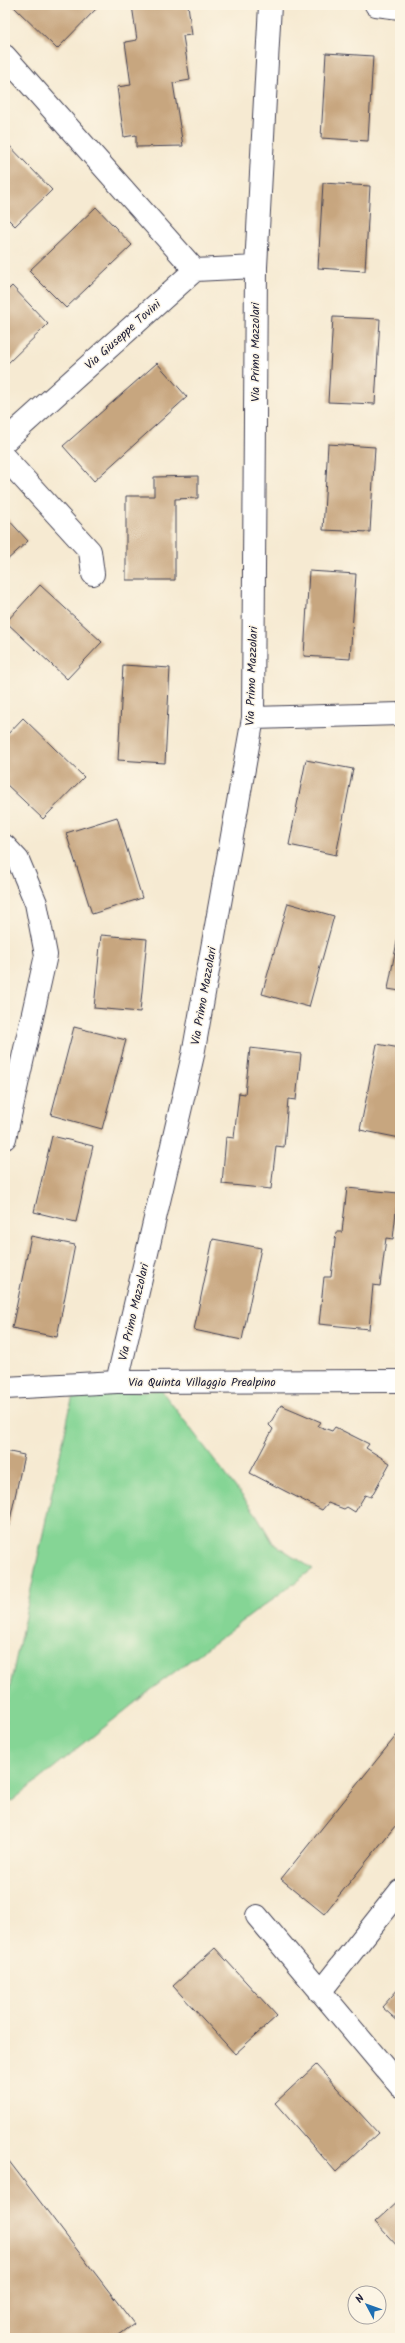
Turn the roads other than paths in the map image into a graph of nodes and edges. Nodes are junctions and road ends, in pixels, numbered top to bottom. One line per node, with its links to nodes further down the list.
1 (270, 5): 5 (street, Via Primo Mazzolari)
2 (376, 5): 3 (street)
3 (400, 8)
4 (5, 56): 6 (street)
5 (256, 267): 6 (street); 11 (street, Via Primo Mazzolari)
6 (195, 270): 7 (street, Via Giuseppe Tovini)
7 (5, 441)
8 (5, 458): 9 (street)
9 (93, 574)
10 (400, 714): 11 (street)
11 (253, 718): 15 (street, Via Primo Mazzolari)
12 (5, 846): 13 (street)
13 (5, 1138)
14 (400, 1381): 15 (street, Via Quinta Villaggio Prealpino)
15 (117, 1382): 16 (street, Via Quinta Villaggio Prealpino)
16 (5, 1388)
17 (400, 1891): 19 (street)
18 (257, 1916): 19 (street)
19 (320, 1992): 20 (street)
20 (400, 2086)

